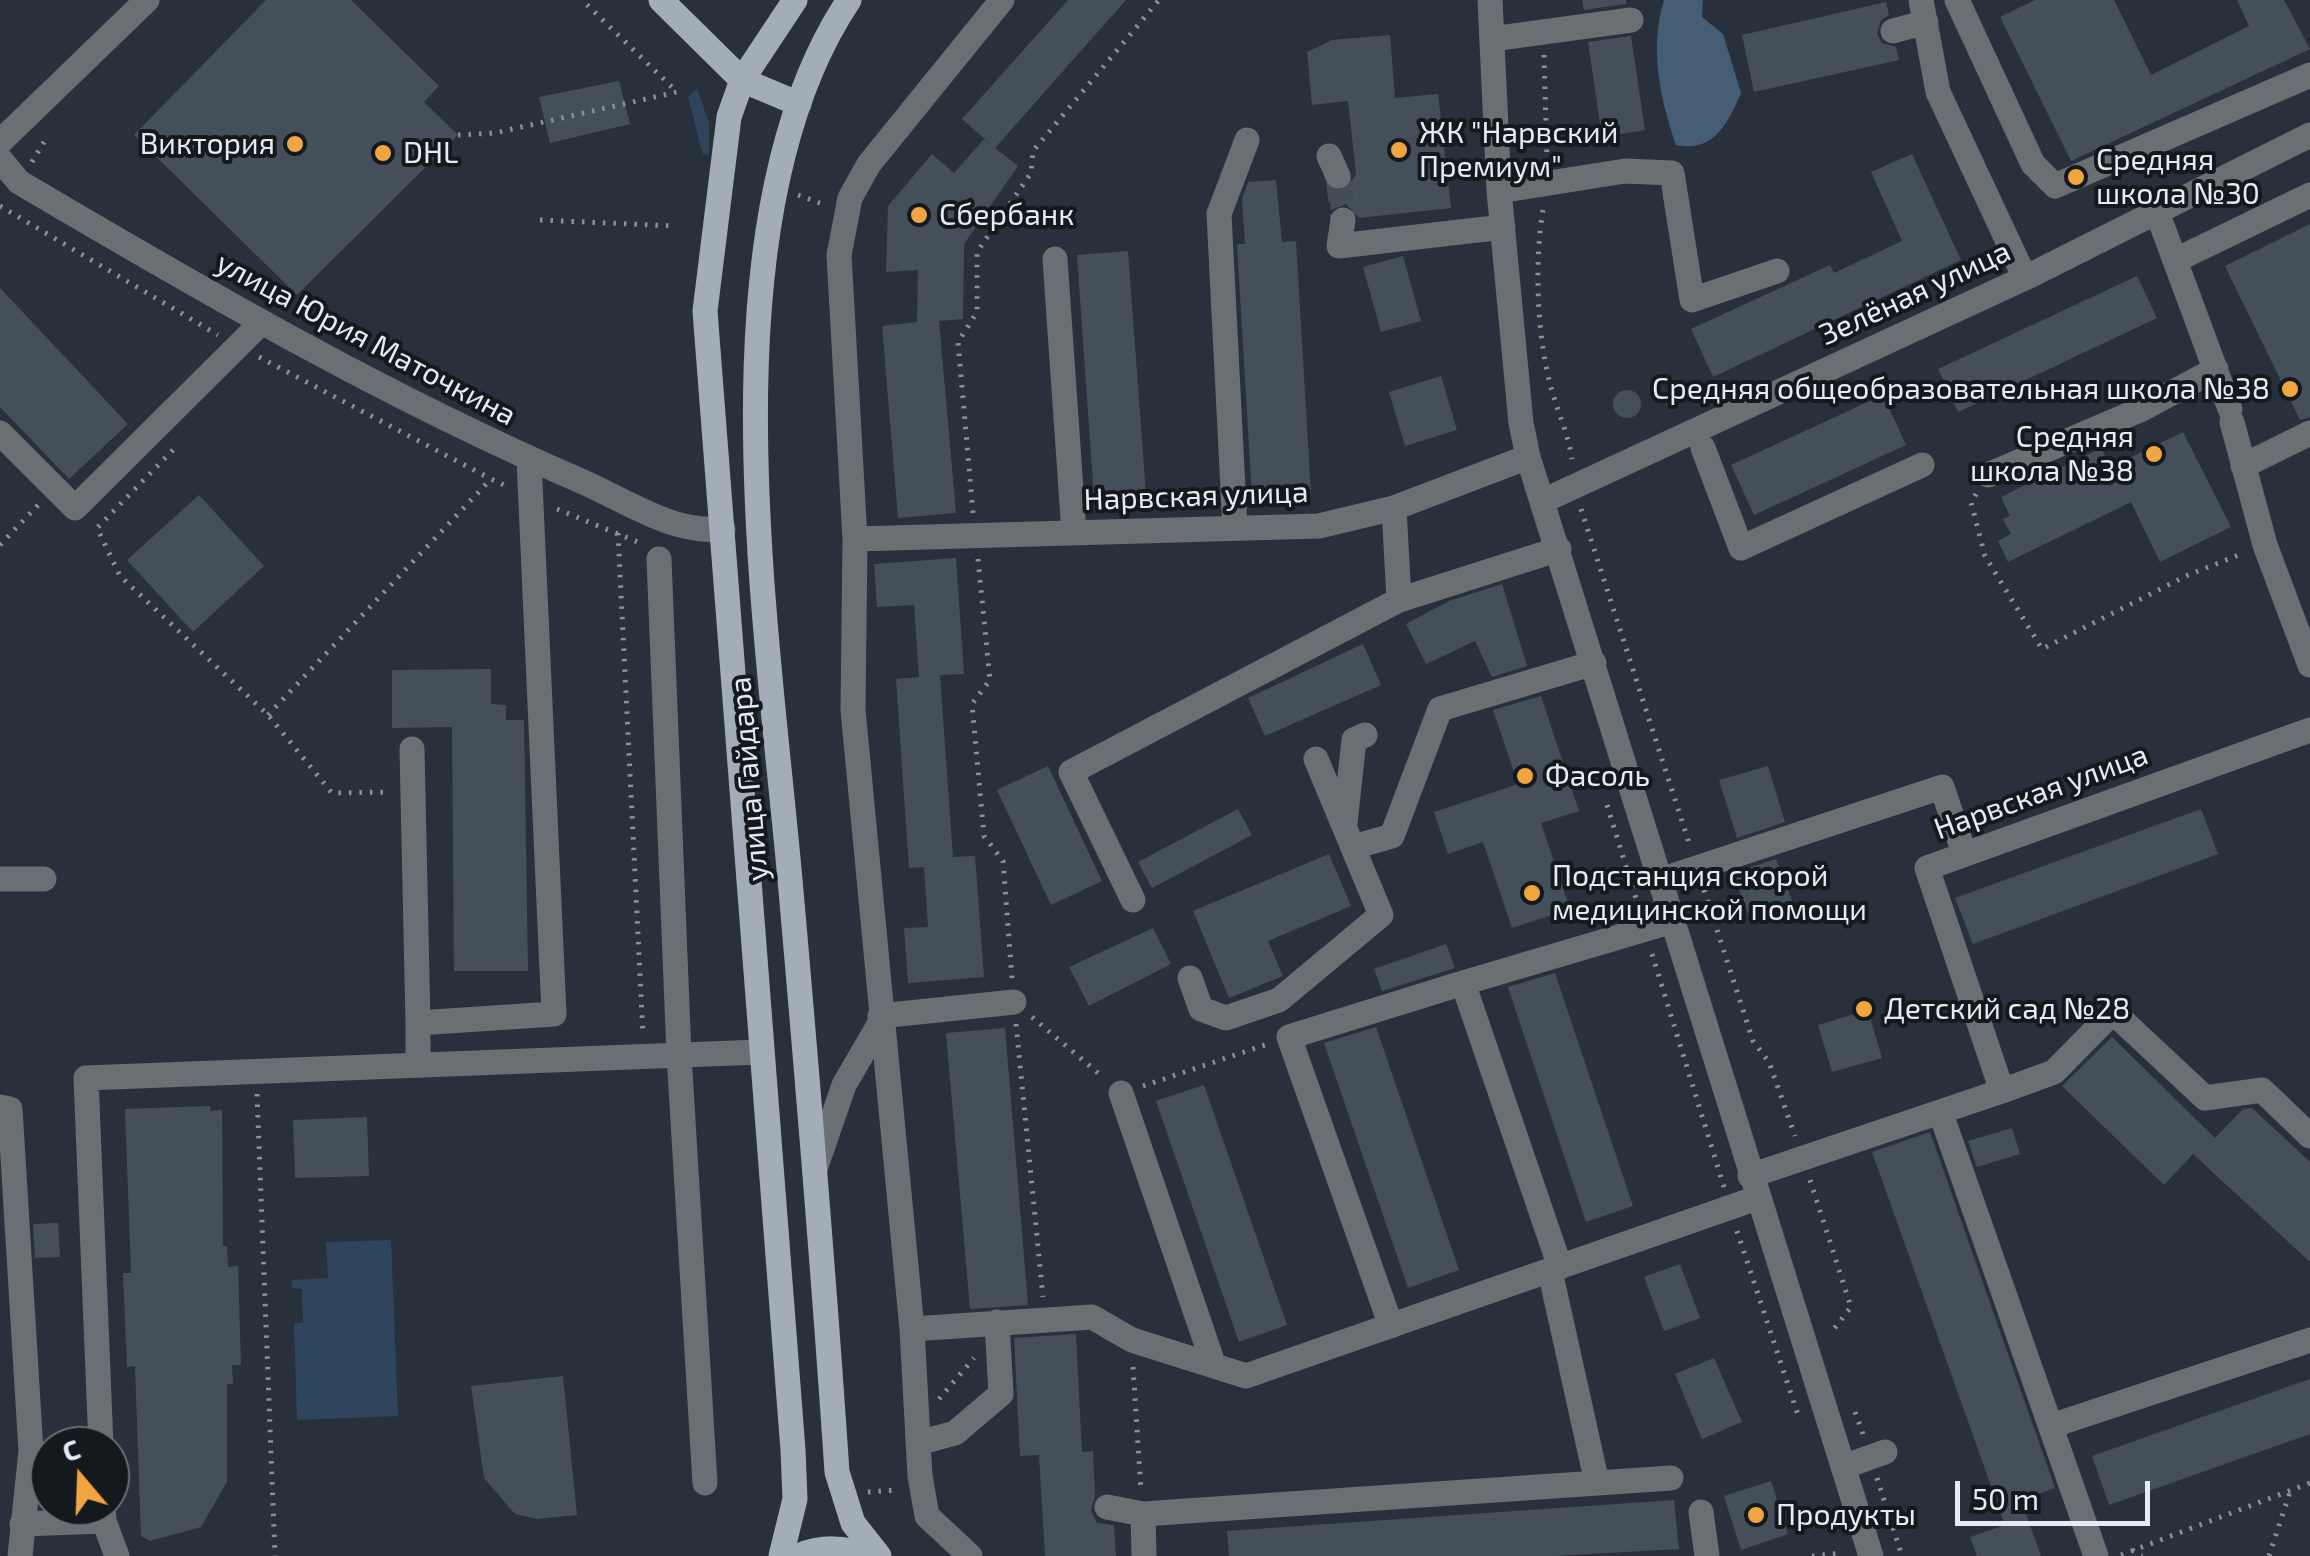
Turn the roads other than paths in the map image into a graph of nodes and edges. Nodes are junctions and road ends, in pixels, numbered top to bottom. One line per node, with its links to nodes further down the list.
1 (148, 0): 16 (street)
2 (661, 0): 12 (main road)
3 (796, 0): 12 (main road, улица Гайдара)
4 (848, 0): 13 (main road, улица Гайдара)
5 (1002, 0): 42 (street)
6 (1490, 0): 10 (street)
7 (1957, 0): 11 (street)
8 (1916, 12): 26 (street)
9 (1631, 20): 10 (street)
10 (1492, 40): 18 (street)
11 (2310, 75)
12 (742, 80): 13 (main road); 40 (main road, улица Гайдара)
13 (800, 104): 72 (main road, улица Гайдара)
14 (2310, 135): 20 (street, Зелёная улица)
15 (1247, 140): 39 (street)
16 (0, 142)
17 (0, 159): 27 (street, улица Юрия Маточкина)
18 (1499, 191): 22 (street); 25 (street)
19 (2310, 195): 24 (street)
20 (2157, 212): 24 (street); 26 (street, Зелёная улица)
21 (1342, 220): 22 (street)
22 (1503, 227): 32 (street)
23 (1055, 259): 41 (street)
24 (2176, 260): 28 (street)
25 (1776, 272)
26 (2025, 278): 37 (street, Зелёная улица)
27 (260, 324): 29 (street); 33 (street, улица Юрия Маточкина)
28 (2216, 368): 35 (street); 36 (street)
29 (0, 433)
30 (2310, 433): 35 (street)
31 (1703, 448): 34 (street)
32 (1528, 456): 37 (street); 38 (street, Нарвская улица)
33 (528, 460): 40 (street, улица Юрия Маточкина); 63 (street)
34 (1922, 464)
35 (2243, 466): 47 (street)
36 (1988, 475)
37 (1543, 501): 43 (street)
38 (1394, 508): 39 (street, Нарвская улица); 45 (street)
39 (1235, 528): 41 (street, Нарвская улица)
40 (722, 529): 64 (main road, улица Гайдара)
41 (1074, 533): 42 (street, Нарвская улица)
42 (855, 539): 62 (street)
43 (1560, 549): 45 (street); 46 (street)
44 (655, 553): 65 (street)
45 (1399, 600): 57 (street)
46 (1594, 662): 52 (street); 56 (street)
47 (2310, 665)
48 (2310, 730): 53 (street, Нарвская улица)
49 (1365, 735): 52 (street)
50 (412, 749): 63 (street)
51 (1316, 759): 52 (street)
52 (1349, 838): 59 (street)
53 (1964, 853): 56 (street); 67 (street, Нарвская улица)
54 (44, 878): 55 (street)
55 (0, 879)
56 (1660, 880): 58 (street)
57 (1134, 900)
58 (1673, 921): 60 (street); 73 (street)
59 (1190, 978)
60 (1463, 984): 74 (street); 75 (street)
61 (1014, 1002): 62 (street)
62 (880, 1019): 72 (street); 76 (street)
63 (418, 1022): 66 (street)
64 (760, 1052): 65 (street); 95 (main road, улица Гайдара)
65 (680, 1054): 66 (street); 87 (street)
66 (418, 1065): 80 (street)
67 (2002, 1091): 70 (street); 71 (street)
68 (1122, 1093): 79 (street)
69 (0, 1107): 91 (street)
70 (1941, 1114): 73 (street); 81 (street)
71 (2310, 1136)
72 (812, 1179): 98 (main road, улица Гайдара)
73 (1753, 1187): 74 (street); 84 (street)
74 (1555, 1269): 75 (street); 86 (street)
75 (1391, 1326): 79 (street)
76 (912, 1328): 77 (street); 82 (street)
77 (998, 1328): 79 (street); 82 (street)
78 (2310, 1340): 81 (street)
79 (1214, 1366)
80 (99, 1426)
81 (2051, 1426): 103 (street)
82 (918, 1443): 99 (street)
83 (1877, 1455): 84 (street)
84 (1843, 1467): 102 (street)
85 (1671, 1478): 86 (street)
86 (1596, 1482): 90 (street)
87 (705, 1483)
88 (1107, 1506): 90 (street)
89 (1701, 1512): 101 (street)
90 (1143, 1514): 100 (street)
91 (15, 1516): 93 (street)
92 (107, 1526): 94 (street)
93 (20, 1556)
94 (117, 1556)
95 (781, 1556)
96 (798, 1556): 97 (main road)
97 (869, 1556)
98 (880, 1556)
99 (970, 1556)
100 (1144, 1556)
101 (1707, 1556)
102 (1871, 1556)
103 (2096, 1556)

